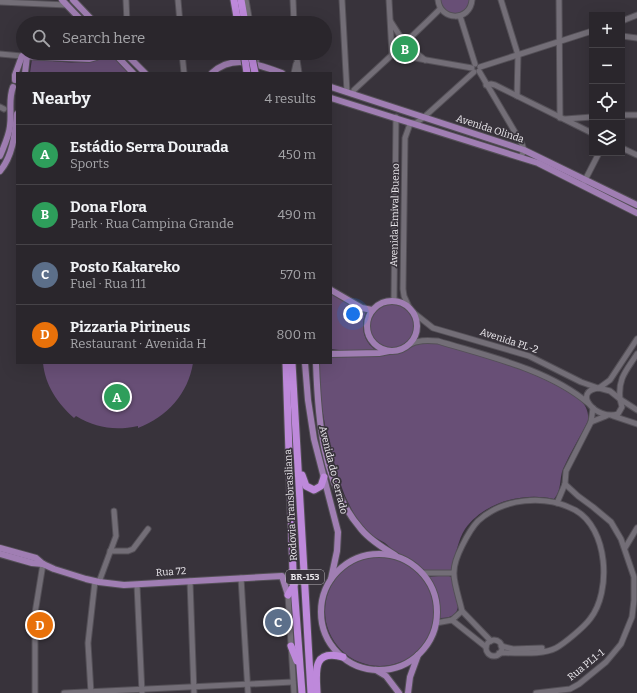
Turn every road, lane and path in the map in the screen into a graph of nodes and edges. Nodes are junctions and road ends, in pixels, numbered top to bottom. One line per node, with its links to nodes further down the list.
1 (62, 0): 16 (main road)
2 (73, 0): 20 (main road)
3 (126, 0): 21 (street)
4 (178, 0): 22 (street)
5 (234, 0): 23 (highway)
6 (241, 0): 24 (highway)
7 (246, 0): 25 (street)
8 (293, 0): 26 (street)
9 (342, 0): 67 (street)
10 (389, 0): 29 (street)
11 (438, 0): 17 (street)
12 (472, 0): 27 (street)
13 (500, 0): 38 (street)
14 (559, 0): 33 (street)
15 (0, 2): 16 (street)
16 (67, 5): 19 (main road)
17 (440, 9): 27 (street); 34 (street)
18 (637, 15): 28 (street)
19 (77, 16)
20 (88, 16)
21 (127, 16)
22 (179, 16)
23 (237, 16)
24 (244, 16)
25 (249, 16)
26 (294, 16)
27 (460, 16): 51 (street)
28 (625, 20)
29 (390, 22): 34 (street); 36 (street)
30 (589, 32): 33 (street)
31 (625, 36): 32 (street)
32 (637, 38)
33 (560, 41): 38 (street); 76 (street)
34 (405, 44): 36 (street); 48 (street)
35 (0, 54): 37 (street)
36 (392, 54): 48 (street); 67 (street)
37 (16, 55)
38 (518, 55): 51 (street); 68 (street)
39 (23, 60): 53 (main road)
40 (25, 60): 54 (main road)
41 (121, 60): 52 (main road)
42 (129, 60): 52 (street)
43 (133, 60): 55 (main road)
44 (183, 60): 56 (street)
45 (245, 60): 58 (highway, bridge)
46 (252, 60): 59 (highway, bridge)
47 (256, 60): 50 (street)
48 (426, 61): 51 (street)
49 (296, 63): 61 (street); 62 (street)
50 (257, 65): 57 (main road); 60 (main road)
51 (476, 68): 64 (street); 75 (street)
52 (131, 71)
53 (17, 72)
54 (25, 72)
55 (144, 72)
56 (184, 72)
57 (214, 72)
58 (247, 72)
59 (255, 72)
60 (279, 72)
61 (294, 72)
62 (298, 72)
63 (16, 79): 66 (main road)
64 (486, 85): 68 (street); 80 (street)
65 (332, 87): 67 (main road, Avenida Olinda)
66 (15, 90): 83 (main road)
67 (350, 93): 70 (main road, Avenida Olinda)
68 (517, 96): 76 (street)
69 (332, 98): 73 (main road, Avenida Olinda)
70 (405, 112): 75 (main road, Avenida Olinda); 78 (street)
71 (625, 115): 72 (street)
72 (637, 115)
73 (396, 117): 78 (main road, Avenida Olinda); 82 (street, Avenida Emival Bueno)
74 (589, 117): 76 (street)
75 (423, 118): 78 (street); 80 (main road, Avenida Olinda)
76 (562, 118): 79 (street)
77 (16, 122): 88 (main road)
78 (410, 124): 86 (main road, Avenida Olinda); 87 (street, Avenida Emival Bueno)
79 (589, 132)
80 (524, 150): 86 (street); 89 (main road, Avenida Olinda)
81 (625, 150): 85 (street)
82 (396, 154): 87 (street); 92 (street, Avenida Emival Bueno)
83 (0, 156)
84 (597, 156): 89 (street)
85 (637, 156)
86 (521, 157): 89 (main road, Avenida Olinda)
87 (404, 161): 93 (street, Avenida Emival Bueno)
88 (0, 171)
89 (584, 182): 90 (main road, Avenida Olinda); 91 (main road, Avenida Olinda)
90 (637, 205)
91 (637, 213)
92 (395, 249): 93 (street); 95 (street, Avenida Emival Bueno)
93 (403, 263): 96 (street, Avenida Emival Bueno)
94 (332, 291): 97 (main road)
95 (394, 300): 96 (main road); 97 (main road)
96 (409, 307): 98 (main road)
97 (372, 310): 101 (main road)
98 (414, 313): 100 (main road); 108 (street, Avenida PL-2)
99 (637, 338): 108 (street)
100 (408, 345): 101 (main road); 110 (street, Avenida PL-2)
101 (391, 351): 102 (main road)
102 (333, 353)
103 (637, 354): 109 (street)
104 (286, 364): 137 (highway, Rodovia Transbrasiliana / BR-153)
105 (292, 364): 117 (highway, Rodovia Transbrasiliana / BR-153)
106 (306, 364): 118 (main road, Avenida do Cerrado)
107 (316, 364): 128 (main road, Avenida do Cerrado)
108 (599, 388): 109 (street); 110 (street)
109 (620, 399): 112 (street); 114 (street)
110 (588, 403): 111 (street)
111 (593, 408): 113 (street); 115 (street)
112 (637, 410)
113 (606, 416): 114 (street); 115 (street)
114 (612, 416): 116 (street)
115 (591, 422): 119 (street)
116 (637, 424)
117 (298, 462): 118 (highway); 162 (highway, Rodovia Transbrasiliana / BR-153)
118 (324, 477): 133 (main road, Avenida do Cerrado)
119 (565, 484): 120 (street); 125 (street, Rua PL1-1)
120 (557, 503): 131 (street); 143 (street)
121 (114, 511): 126 (street)
122 (637, 528): 125 (street)
123 (148, 529): 126 (street)
124 (0, 548): 129 (main road)
125 (625, 548): 166 (street, Rua PL1-1)
126 (110, 551): 135 (street)
127 (0, 554): 129 (main road)
128 (400, 557): 130 (main road); 133 (main road)
129 (43, 564): 135 (main road, Rua 72); 157 (street)
130 (422, 573): 131 (street); 141 (main road)
131 (454, 573): 139 (street)
132 (242, 578): 134 (main road, Rua 72); 138 (main road, Rua 72); 153 (street)
133 (330, 580): 149 (main road)
134 (190, 581): 136 (main road, Rua 72); 154 (street)
135 (97, 582): 136 (main road, Rua 72); 156 (street)
136 (137, 584): 155 (street)
137 (294, 584): 138 (highway); 151 (highway, Rodovia Transbrasiliana / BR-153)
138 (288, 596): 144 (street)
139 (462, 611): 140 (street); 142 (street)
140 (452, 620): 141 (street); 146 (street)
141 (436, 623): 148 (main road)
142 (491, 640): 145 (street); 146 (street)
143 (559, 645): 145 (street); 147 (street)
144 (291, 646): 151 (highway); 152 (street)
145 (501, 646): 147 (street)
146 (486, 648): 147 (street)
147 (499, 653)
148 (418, 655): 150 (main road); 165 (main road)
149 (343, 657): 150 (main road); 163 (highway)
150 (376, 670): 164 (main road)
151 (301, 680): 161 (highway, Rodovia Transbrasiliana / BR-153)
152 (293, 682): 153 (street); 160 (street)
153 (248, 685): 154 (street); 159 (street)
154 (194, 690): 155 (street)
155 (142, 691): 156 (street)
156 (91, 692): 158 (street)
157 (35, 693)
158 (64, 693)
159 (248, 693)
160 (294, 693)
161 (302, 693)
162 (311, 693)
163 (317, 693)
164 (398, 693)
165 (408, 693)
166 (536, 693)

